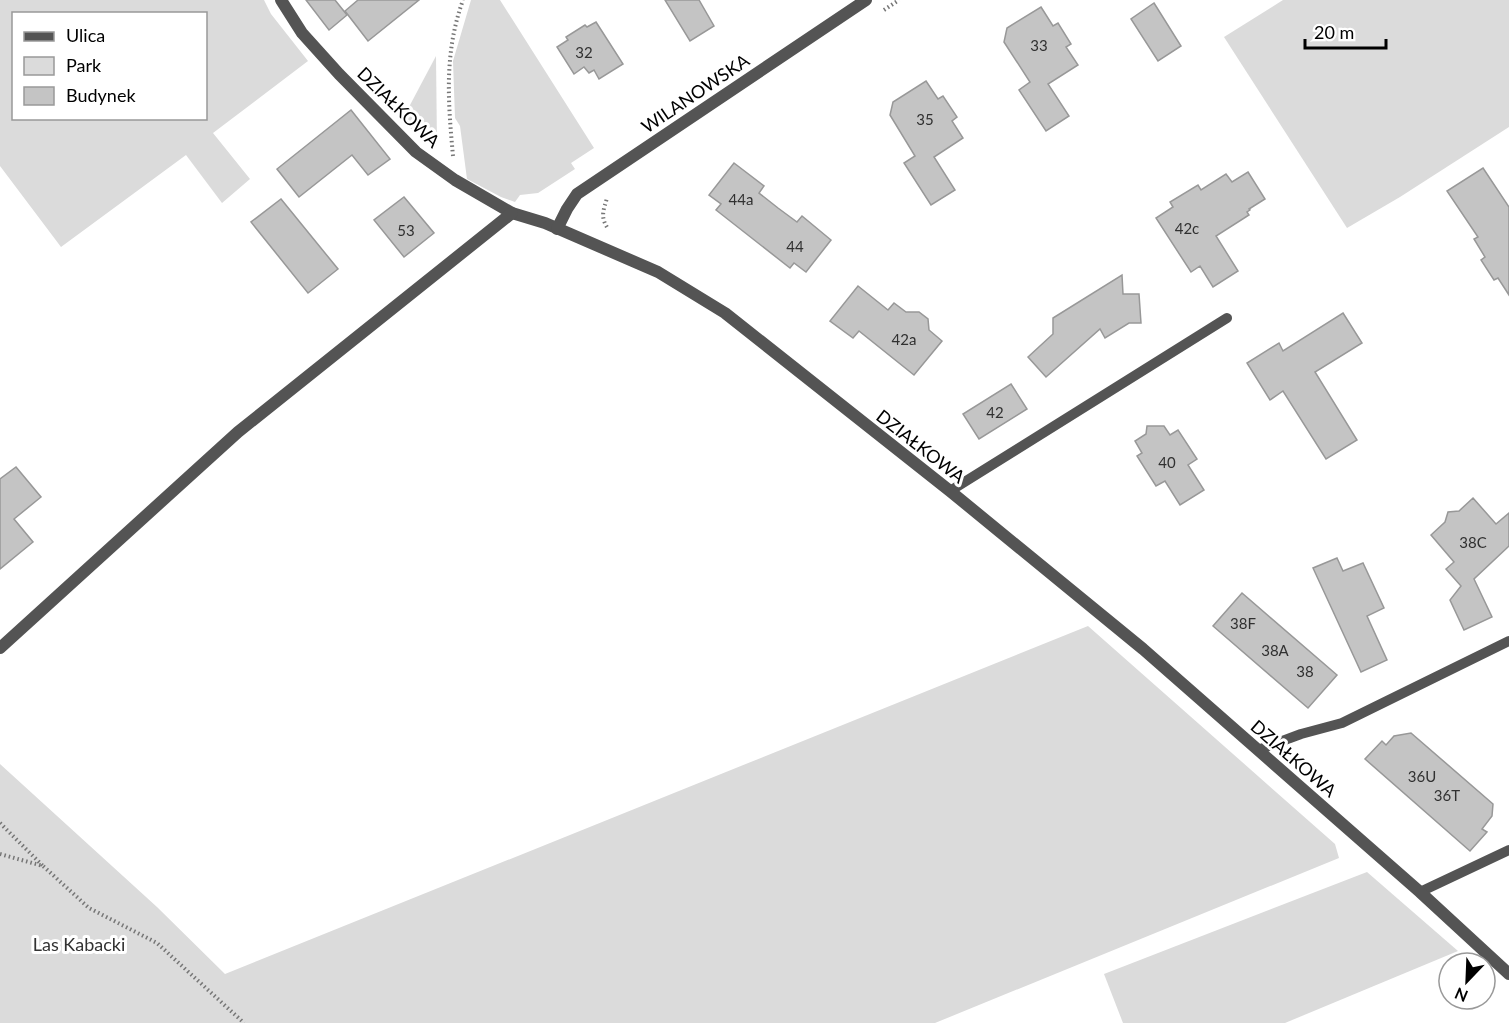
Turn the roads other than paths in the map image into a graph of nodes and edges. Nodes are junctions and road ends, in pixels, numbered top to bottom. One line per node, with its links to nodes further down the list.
1 (280, 0): 3 (street, DZIAŁKOWA)
2 (866, 0): 4 (street, WILANOWSKA)
3 (512, 213): 4 (street, DZIAŁKOWA); 8 (street)
4 (558, 229): 6 (street, DZIAŁKOWA)
5 (1227, 318): 6 (lane)
6 (950, 492): 9 (street, DZIAŁKOWA)
7 (1509, 641): 9 (lane)
8 (0, 648)
9 (1258, 750): 11 (street, DZIAŁKOWA)
10 (1509, 850): 11 (lane)
11 (1420, 892): 12 (street, DZIAŁKOWA)
12 (1509, 974)

